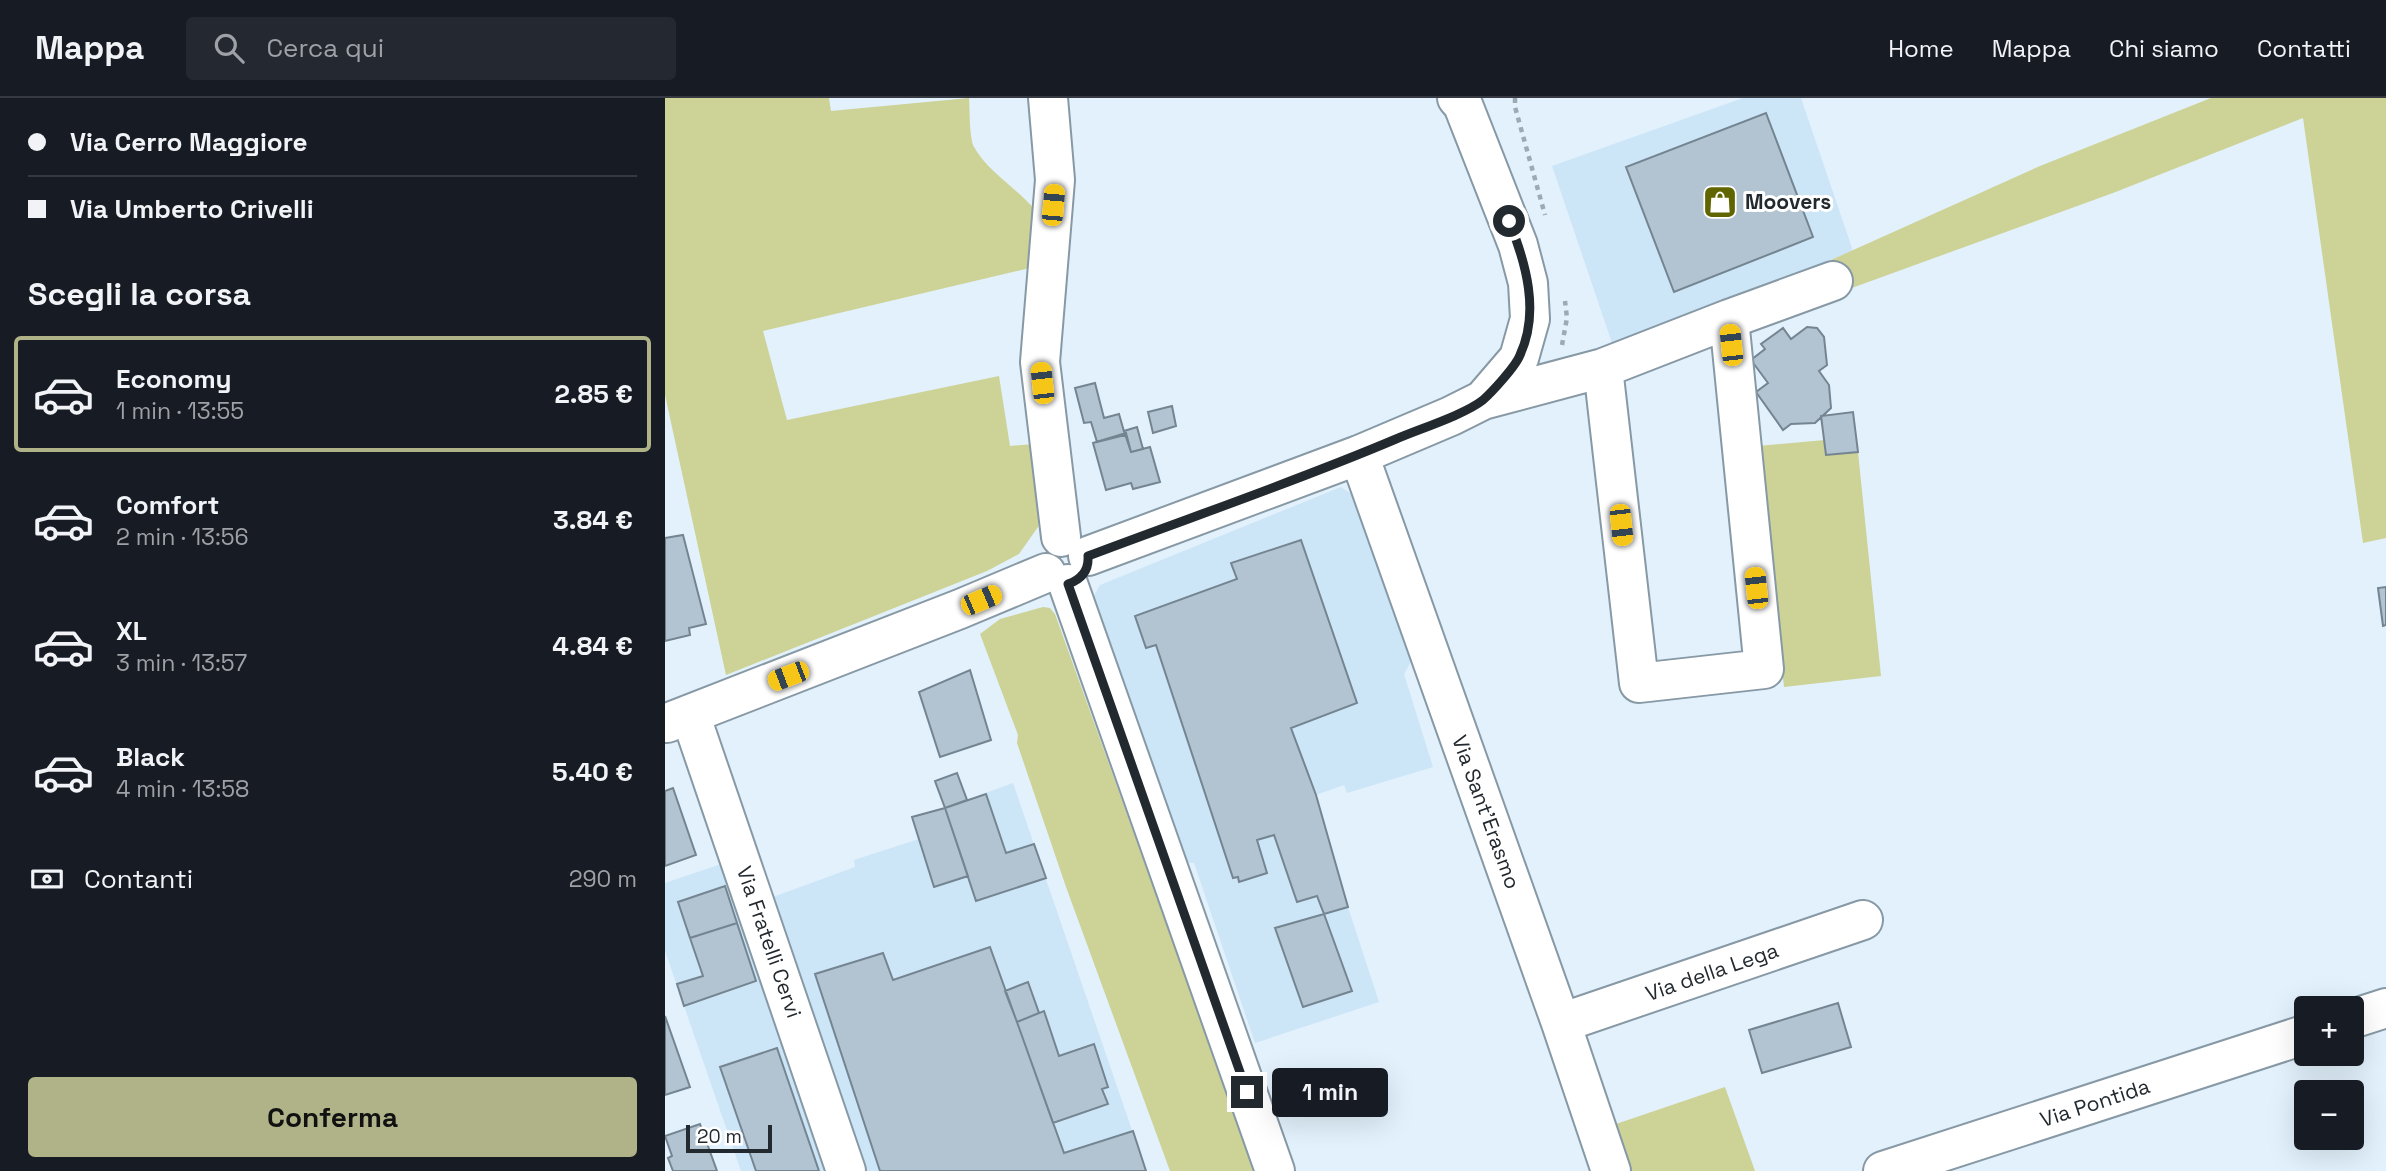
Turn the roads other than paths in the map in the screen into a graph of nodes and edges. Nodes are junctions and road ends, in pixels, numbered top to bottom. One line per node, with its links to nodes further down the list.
1 (1048, 98): 8 (street)
2 (1461, 100): 6 (street)
3 (1833, 281): 4 (street)
4 (1729, 318): 5 (street); 5 (street)
5 (1604, 368): 6 (street)
6 (1483, 400): 7 (street)
7 (1359, 455): 8 (street); 13 (street, Via Sant'Erasmo)
8 (1066, 562): 9 (street); 16 (street)
9 (678, 719): 15 (street, Via Fratelli Cervi)
10 (1863, 920): 13 (street, Via della Lega)
11 (2386, 1008): 12 (street)
12 (2364, 1015)
13 (1562, 1023): 17 (street, Via Sant'Erasmo)
14 (2294, 1038): 18 (street, Via Pontida)
15 (846, 1171)
16 (1275, 1171)
17 (1611, 1171)
18 (1883, 1171)

